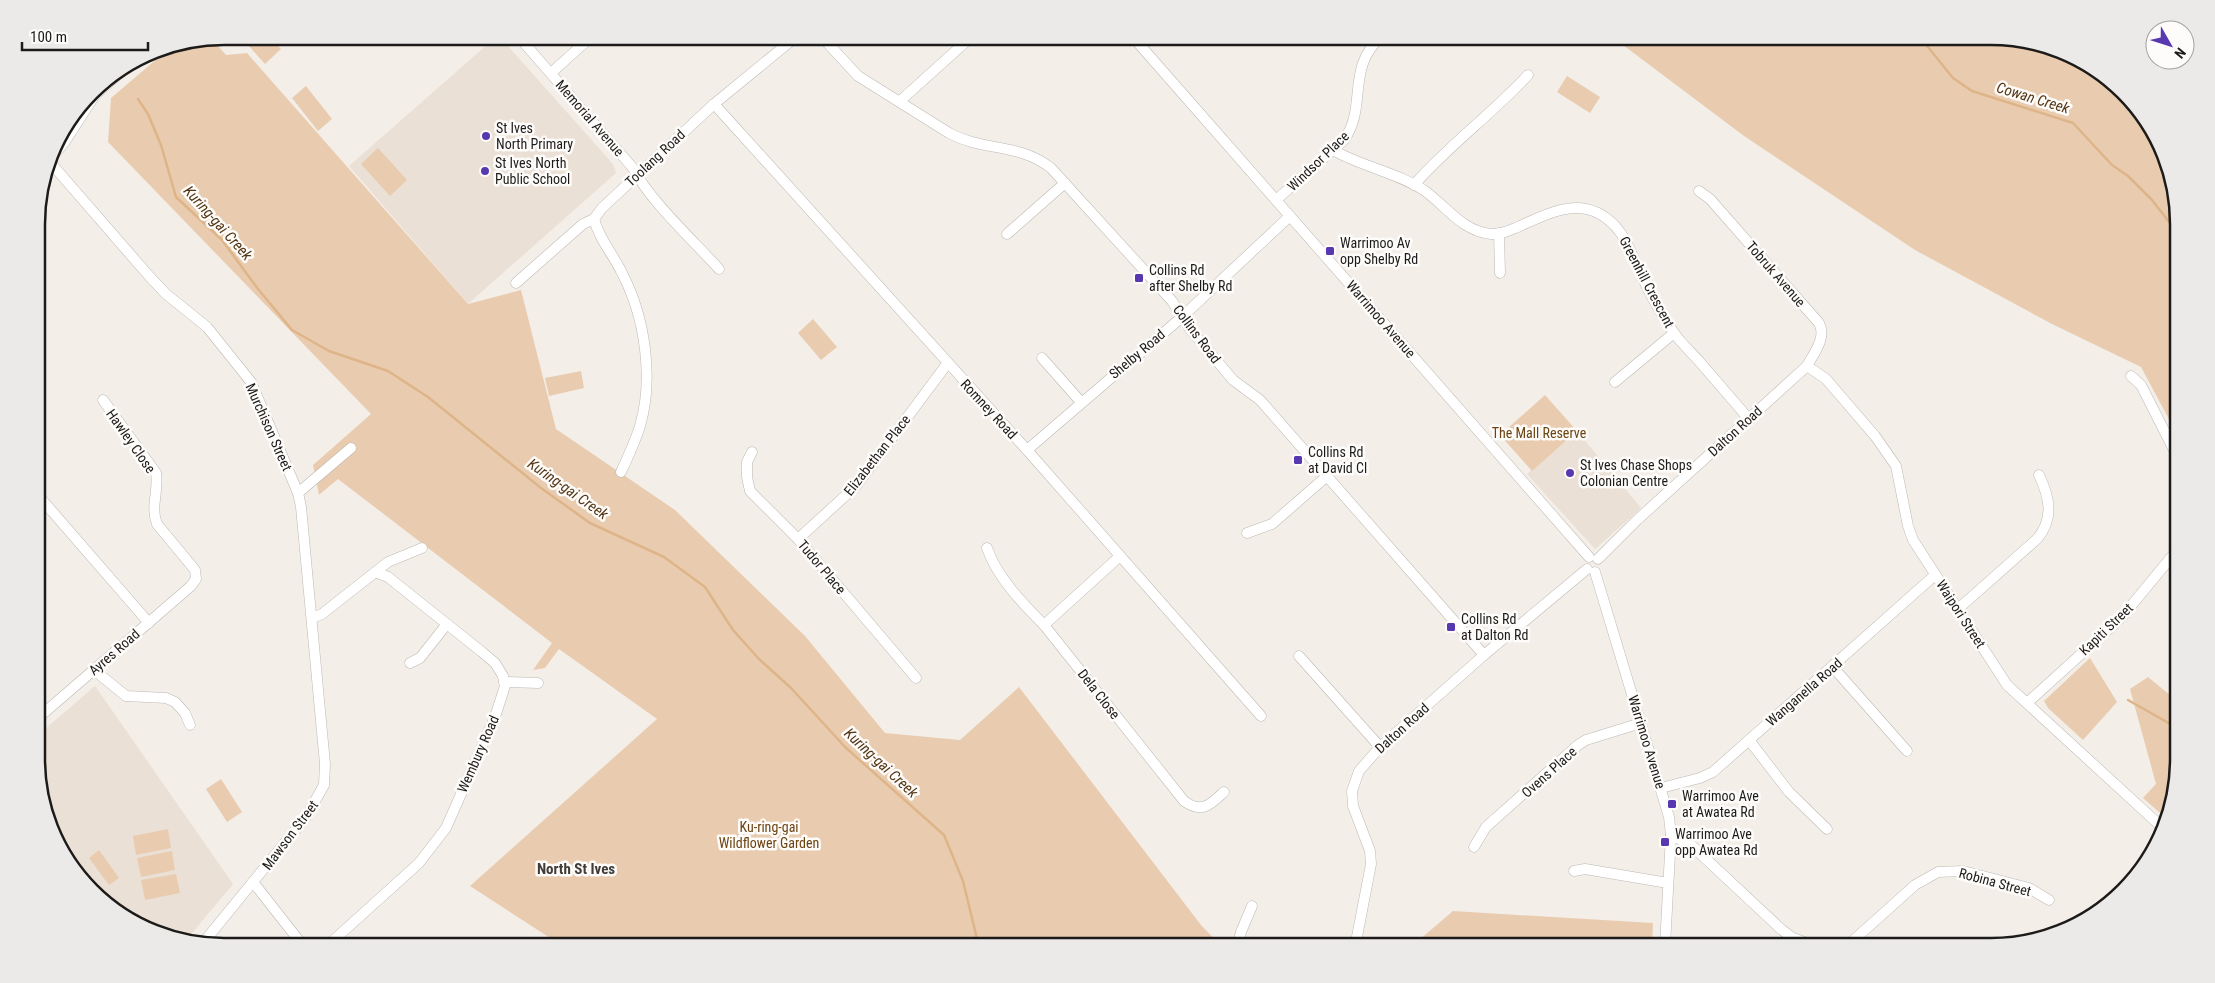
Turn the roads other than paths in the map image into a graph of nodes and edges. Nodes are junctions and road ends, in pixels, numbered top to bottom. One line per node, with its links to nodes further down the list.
1 (526, 45): 8 (street, Memorial Avenue)
2 (582, 45): 8 (street)
3 (786, 45): 11 (street, Toolang Road)
4 (829, 45): 10 (street, Collins Road)
5 (962, 45): 10 (street)
6 (1140, 45): 20 (street, Warrimoo Avenue)
7 (1373, 45): 14 (street, Windsor Place)
8 (551, 73): 16 (street, Memorial Avenue)
9 (1528, 75): 18 (street)
10 (900, 101): 17 (street, Collins Road)
11 (714, 104): 16 (street, Toolang Road); 31 (street, Romney Road)
12 (82, 114): 13 (street)
13 (65, 142)
14 (1332, 150): 18 (street, Greenhill Crescent); 20 (street, Windsor Place)
15 (54, 166): 45 (street, Murchison Street)
16 (637, 175): 22 (street, Toolang Road); 25 (street, Memorial Avenue)
17 (1065, 183): 24 (street); 28 (street, Collins Road)
18 (1414, 185): 23 (street, Greenhill Crescent)
19 (1699, 191): 32 (street, Tobruk Avenue)
20 (1276, 200): 21 (street, Warrimoo Avenue)
21 (1290, 216): 28 (street, Shelby Road); 52 (street, Warrimoo Avenue)
22 (594, 219): 27 (street, Toolang Road); 42 (street)
23 (1499, 233): 26 (street); 29 (street, Greenhill Crescent)
24 (1007, 234)
25 (719, 269)
26 (1500, 273)
27 (516, 283)
28 (1182, 316): 36 (street, Shelby Road); 44 (street, Collins Road)
29 (1674, 333): 34 (street); 37 (street, Greenhill Crescent)
30 (1042, 358): 36 (street)
31 (947, 364): 40 (street, Romney Road); 48 (street, Elizabethan Place)
32 (1807, 366): 37 (street, Dalton Road); 56 (street, Waipori Street)
33 (2131, 376): 38 (street)
34 (1615, 382)
35 (103, 400): 57 (street, Hawley Close)
36 (1081, 402): 40 (street, Shelby Road)
37 (1748, 418): 52 (street, Dalton Road)
38 (2170, 442)
39 (352, 448): 45 (street)
40 (1027, 450): 51 (street, Romney Road)
41 (752, 452): 48 (street, Tudor Place)
42 (621, 472)
43 (2039, 475): 58 (street)
44 (1327, 476): 47 (street); 63 (street, Collins Road)
45 (298, 493): 59 (street, Murchison Street)
46 (45, 503): 60 (street)
47 (1247, 532)
48 (798, 539): 68 (street, Tudor Place)
49 (422, 548): 55 (street)
50 (987, 548): 62 (street, Dela Close)
51 (1119, 557): 62 (street); 73 (street, Romney Road)
52 (1594, 558): 54 (street)
53 (2170, 559): 71 (street, Kapiti Street)
54 (1591, 571): 63 (street, Dalton Road); 74 (street, Warrimoo Avenue)
55 (375, 572): 59 (street); 61 (street)
56 (1935, 575): 58 (street, Waipori Street); 66 (street, Wanganella Road)
57 (191, 586): 60 (street, Ayres Road)
58 (1958, 608): 71 (street, Waipori Street)
59 (312, 618): 86 (street, Mawson Street)
60 (149, 623): 67 (street, Ayres Road)
61 (447, 624): 65 (street); 69 (street)
62 (1044, 625): 80 (street, Dela Close)
63 (1484, 655): 77 (street, Dalton Road)
64 (1299, 656): 77 (street)
65 (410, 663)
66 (1832, 666): 76 (street, Wanganella Road); 78 (street)
67 (94, 670): 72 (street, Ayres Road); 75 (street)
68 (916, 678)
69 (504, 682): 70 (street); 92 (street, Wembury Road)
70 (538, 683)
71 (2026, 703): 81 (street, Waipori Street)
72 (45, 712)
73 (1261, 716)
74 (1641, 723): 79 (street, Warrimoo Avenue); 84 (street, Ovens Place)
75 (190, 725)
76 (1749, 740): 79 (street, Wanganella Road); 82 (street)
77 (1380, 747): 94 (street, Dalton Road)
78 (1907, 752)
79 (1661, 788): 83 (street, Warrimoo Avenue)
80 (1224, 792)
81 (2158, 824)
82 (1827, 829)
83 (1671, 834): 87 (street, Warrimoo Avenue); 96 (street)
84 (1474, 846)
85 (1574, 871): 87 (street)
86 (254, 882): 90 (street, Mawson Street); 91 (street)
87 (1668, 883): 95 (street, Warrimoo Avenue)
88 (2049, 900): 97 (street, Robina Street)
89 (1252, 906): 93 (street)
90 (208, 937)
91 (297, 938)
92 (336, 938)
93 (1239, 938)
94 (1357, 938)
95 (1665, 938)
96 (1794, 938)
97 (1856, 938)

